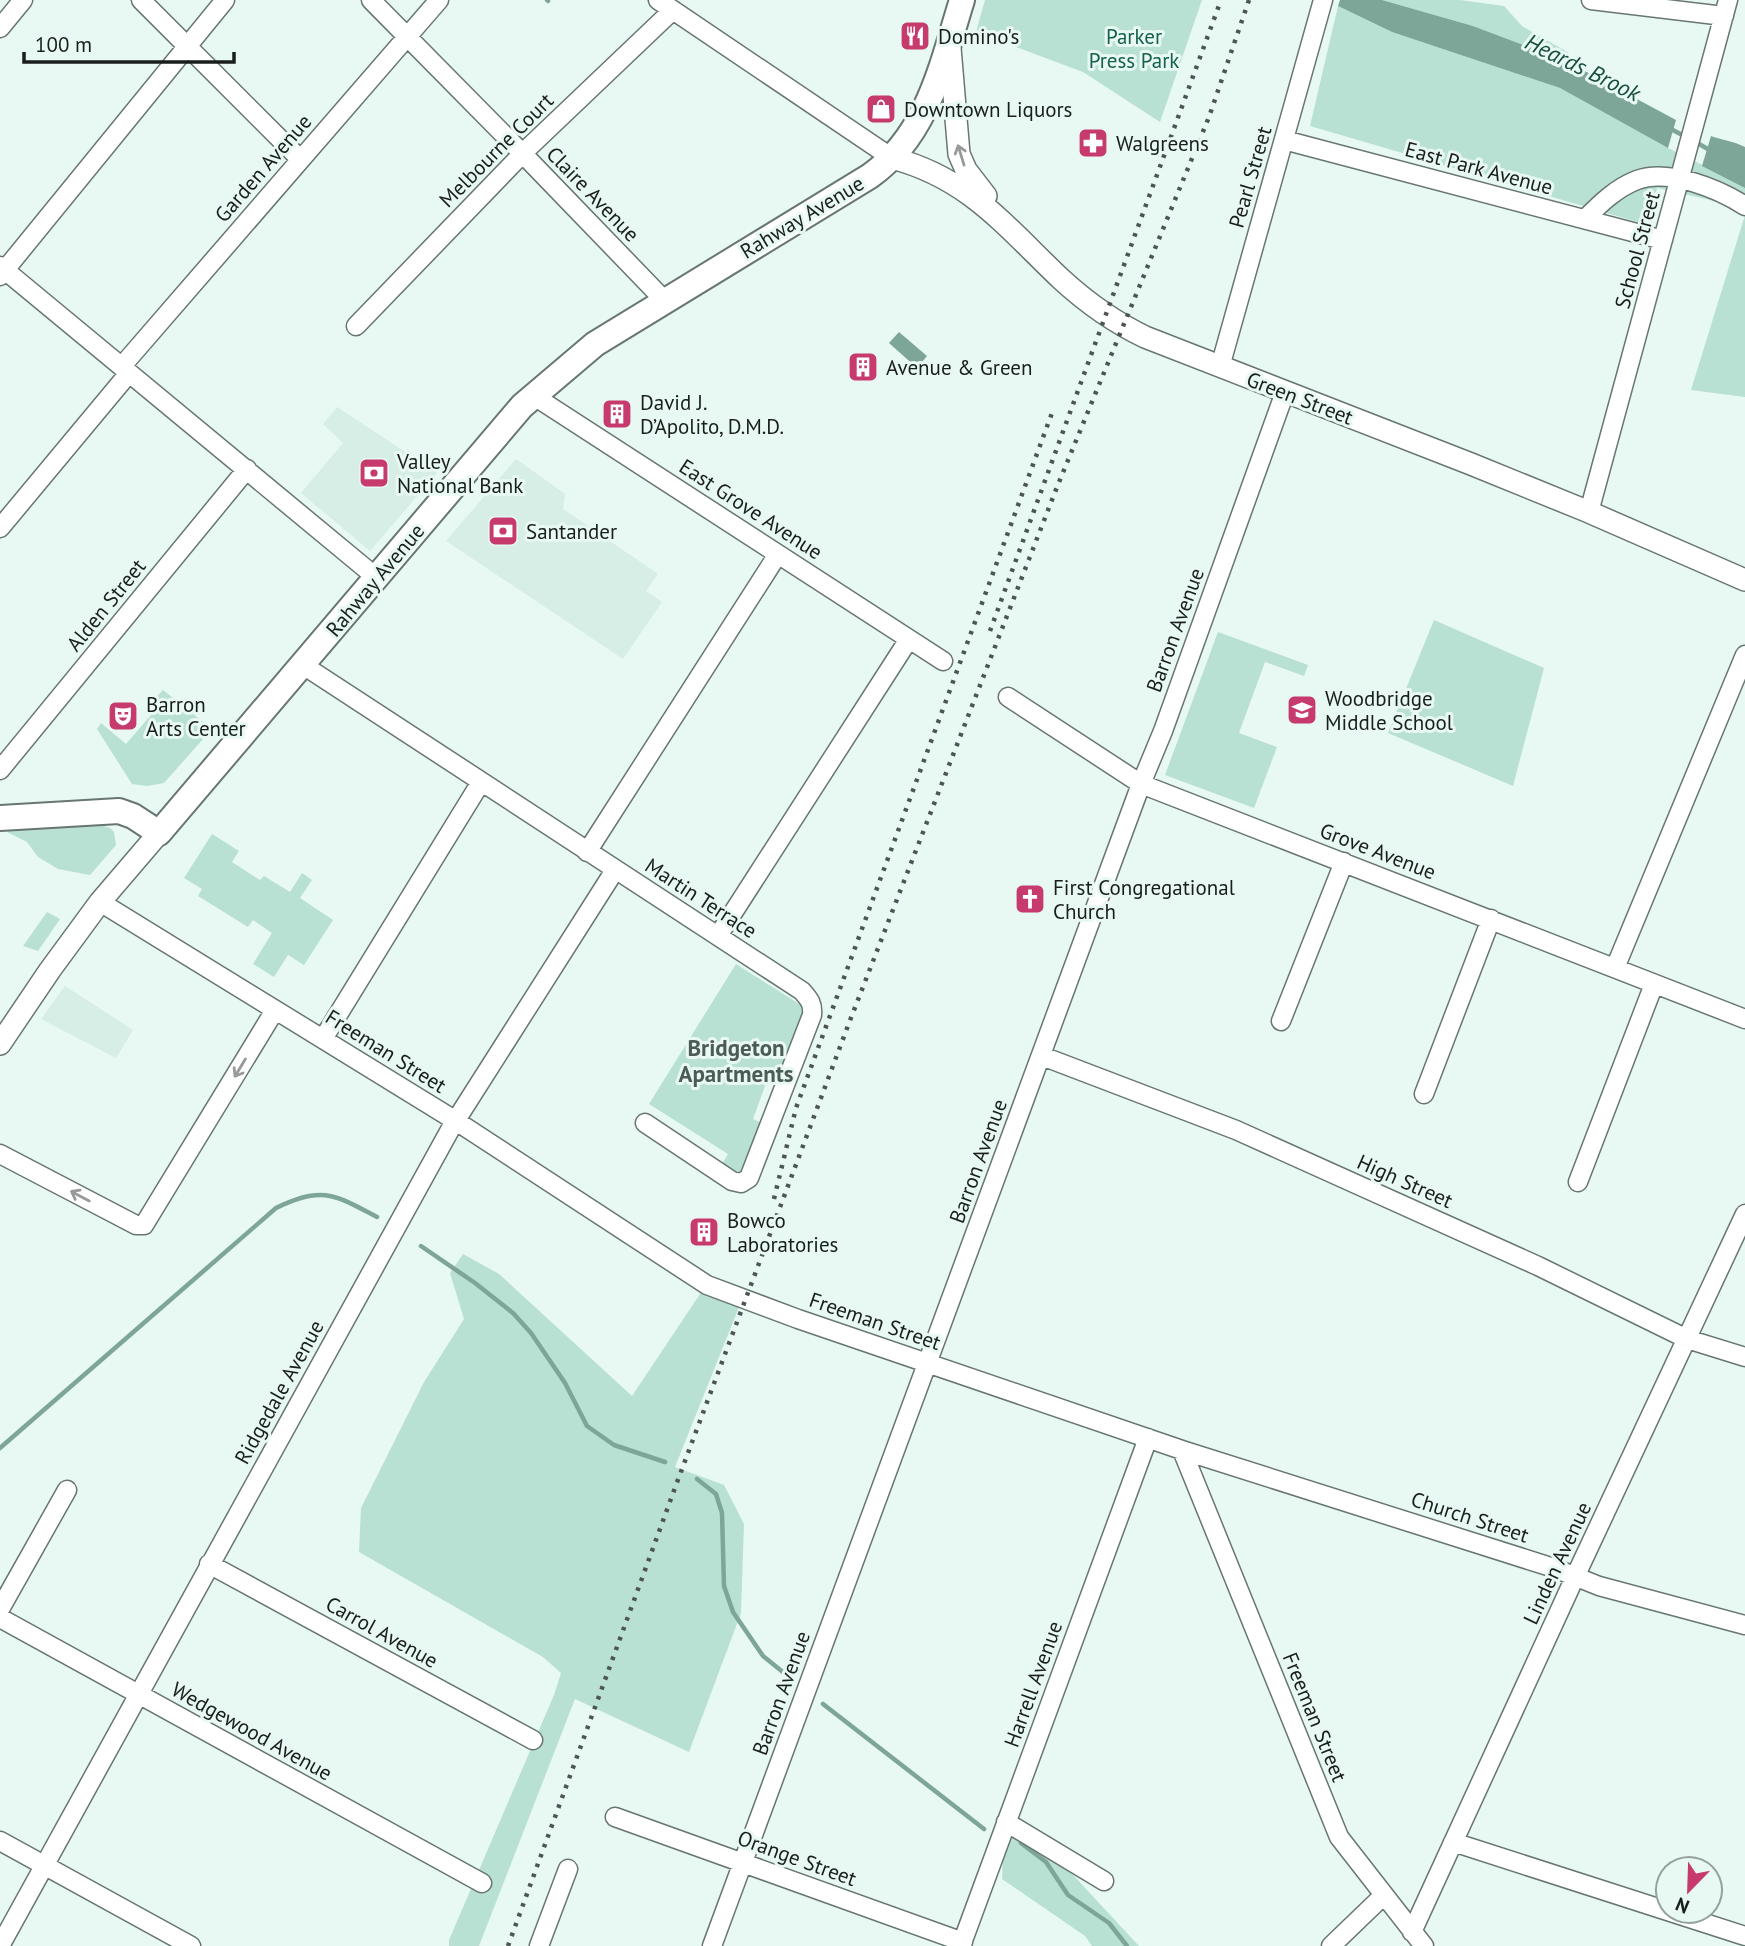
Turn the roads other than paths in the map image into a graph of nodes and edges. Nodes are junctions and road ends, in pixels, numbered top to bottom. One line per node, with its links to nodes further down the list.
1 (23, 0): 11 (street)
2 (141, 0): 14 (street)
3 (225, 0): 14 (street)
4 (371, 0): 12 (street, Claire Avenue)
5 (439, 0): 12 (street, Garden Avenue)
6 (962, 0): 13 (main road, Rahway Avenue)
7 (1323, 0): 15 (street, Pearl Street)
8 (1591, 0): 10 (street)
9 (665, 5): 16 (street, Melbourne Court); 17 (street)
10 (1726, 8): 19 (street, School Street)
11 (0, 28)
12 (406, 36): 16 (street, Claire Avenue); 18 (street, Garden Avenue)
13 (949, 41): 17 (main road, Rahway Avenue); 22 (street, one-way to 13)
14 (187, 46): 18 (street); 24 (street)
15 (1284, 140): 21 (street, East Park Avenue); 27 (street, Pearl Street)
16 (523, 154): 25 (street, Claire Avenue); 26 (street, Melbourne Court)
17 (892, 158): 22 (street, Green Street); 25 (main road, Rahway Avenue)
18 (300, 159): 28 (street, Garden Avenue)
19 (1679, 180): 20 (street); 21 (street); 23 (street, School Street)
20 (1745, 206)
21 (1585, 219): 23 (street, East Park Avenue)
22 (1013, 230): 27 (street, Green Street)
23 (1663, 240): 32 (street, School Street)
24 (2, 271): 28 (street)
25 (664, 300): 30 (main road, Rahway Avenue)
26 (356, 326)
27 (1220, 367): 29 (street, Green Street)
28 (126, 370): 31 (street); 33 (street, Garden Avenue)
29 (1284, 392): 32 (street, Green Street); 44 (street, Barron Avenue)
30 (534, 396): 34 (street, East Grove Avenue); 35 (main road, Rahway Avenue)
31 (247, 469): 35 (street); 42 (street, Alden Street)
32 (1589, 512): 36 (street, Green Street)
33 (0, 528)
34 (778, 554): 37 (street, East Grove Avenue); 47 (street)
35 (377, 578): 40 (main road, Rahway Avenue)
36 (1745, 580)
37 (909, 639): 39 (street, East Grove Avenue); 52 (street)
38 (1745, 655): 53 (street)
39 (943, 661)
40 (303, 665): 43 (street, Martin Terrace); 46 (main road, Rahway Avenue)
41 (1008, 698): 44 (street, Grove Avenue)
42 (0, 770)
43 (481, 782): 47 (street, Martin Terrace); 58 (street)
44 (1141, 784): 48 (street, Grove Avenue); 60 (street, Barron Avenue)
45 (0, 818): 46 (main road)
46 (159, 833): 50 (street, Rahway Avenue)
47 (587, 852): 49 (street, Martin Terrace)
48 (1344, 862): 51 (street, Grove Avenue); 57 (street)
49 (615, 870): 52 (street, Martin Terrace); 62 (street, Ridgedale Avenue)
50 (100, 902): 55 (street, Freeman Street); 59 (street, Rahway Avenue)
51 (1491, 919): 53 (street, Grove Avenue); 61 (street)
52 (718, 936): 63 (street, Martin Terrace)
53 (1615, 968): 54 (street, Grove Avenue)
54 (1654, 984): 56 (street, Grove Avenue); 65 (street)
55 (275, 1010): 58 (street, Freeman Street); 64 (street, one-way to 64)
56 (1745, 1019)
57 (1281, 1021)
58 (323, 1039): 62 (street, Freeman Street)
59 (0, 1044)
60 (1042, 1056): 67 (street, High Street); 69 (street, Barron Avenue)
61 (1424, 1094)
62 (456, 1121): 69 (street, Freeman Street); 73 (street, Ridgedale Avenue)
63 (645, 1123)
64 (0, 1154)
65 (1578, 1182)
66 (1745, 1214): 67 (street, Linden Avenue)
67 (1687, 1339): 68 (street, High Street); 74 (street, Linden Avenue)
68 (1745, 1357)
69 (928, 1363): 70 (street, Freeman Street); 84 (street, Barron Avenue)
70 (1148, 1438): 71 (street, Freeman Street); 81 (street, Harrell Avenue)
71 (1182, 1450): 74 (street, Church Street); 89 (street, Freeman Street)
72 (67, 1490): 75 (street)
73 (209, 1563): 78 (street, Ridgedale Avenue); 79 (street, Carrol Avenue)
74 (1575, 1577): 77 (street, Church Street); 83 (street, Linden Avenue)
75 (0, 1609)
76 (0, 1618): 78 (street, Wedgewood Avenue)
77 (1745, 1625)
78 (138, 1694): 85 (street, Ridgedale Avenue); 88 (street, Wedgewood Avenue)
79 (533, 1740)
80 (615, 1817): 84 (street, Orange Street)
81 (1006, 1822): 87 (street); 92 (street, Harrell Avenue)
82 (0, 1841): 85 (street)
83 (1453, 1842): 90 (street); 91 (street, Linden Avenue)
84 (744, 1863): 92 (street, Orange Street); 96 (street, Barron Avenue)
85 (44, 1865): 93 (street, Ridgedale Avenue); 94 (street)
86 (568, 1869): 95 (street)
87 (1104, 1881)
88 (482, 1883)
89 (1384, 1895): 91 (street, Freeman Street); 97 (street)
90 (1745, 1936)
91 (1418, 1939)
92 (962, 1944)
93 (0, 1946)
94 (191, 1946)
95 (539, 1946)
96 (712, 1946)
97 (1331, 1946)

